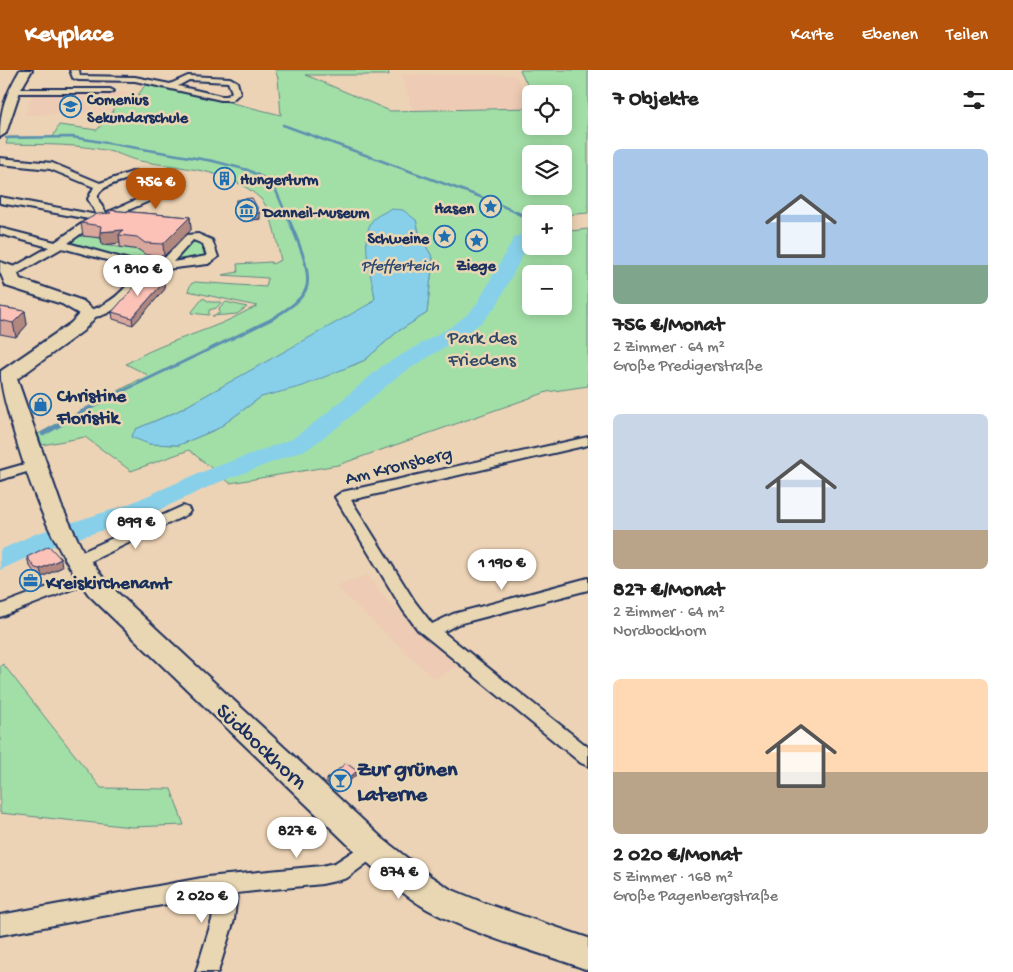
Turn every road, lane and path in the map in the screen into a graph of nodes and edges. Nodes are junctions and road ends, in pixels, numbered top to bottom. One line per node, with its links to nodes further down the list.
1 (26, 70): 4 (street)
2 (74, 70): 3 (street)
3 (171, 87): 3 (street)
4 (14, 91): 5 (street); 6 (street)
5 (110, 91)
6 (0, 133)
7 (0, 161): 8 (street)
8 (100, 186): 10 (street); 10 (street)
9 (0, 200): 10 (street)
10 (101, 217): 12 (street)
11 (0, 231): 12 (street)
12 (58, 245): 14 (street); 15 (street)
13 (163, 266): 14 (street)
14 (147, 268): 16 (street)
15 (6, 270): 16 (street)
16 (89, 314): 17 (street)
17 (4, 372): 19 (street)
18 (588, 441): 25 (street, Am Kronsberg)
19 (35, 465): 20 (street); 22 (street)
20 (0, 476)
21 (183, 511): 22 (street)
22 (73, 552): 24 (street); 27 (street, Südbockhorn)
23 (588, 584): 25 (street)
24 (0, 611)
25 (430, 632): 26 (street, Am Kronsberg)
26 (588, 758)
27 (372, 848): 28 (street); 30 (street, Südbockhorn)
28 (228, 883): 29 (street); 31 (street)
29 (0, 925)
30 (588, 954)
31 (207, 972)

